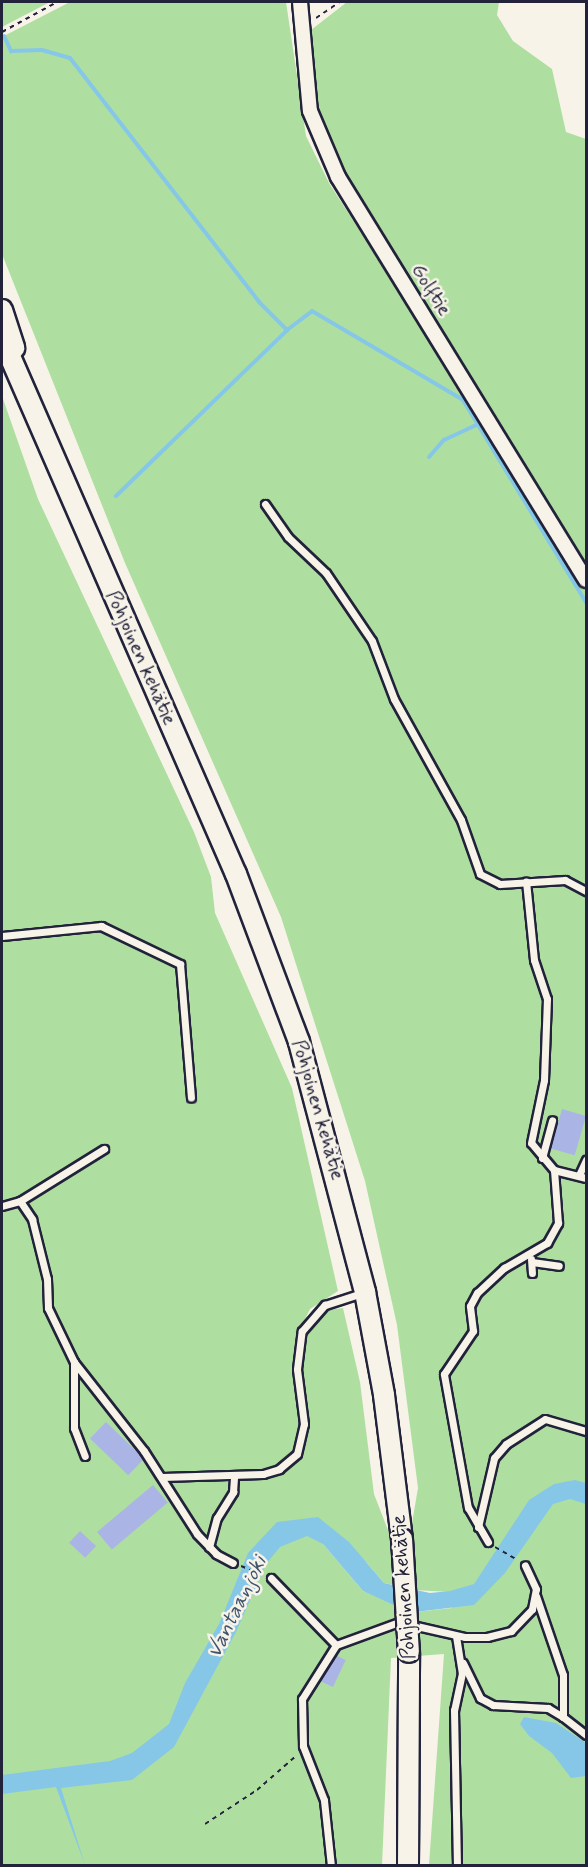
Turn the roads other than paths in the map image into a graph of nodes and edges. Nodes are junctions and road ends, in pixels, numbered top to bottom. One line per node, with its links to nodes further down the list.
1 (300, 2): 6 (street, Golftie)
2 (2, 310): 4 (main road, Pohjoinen kehätie)
3 (2, 338): 4 (main road, Pohjoinen kehätie)
4 (30, 403): 23 (main road, Pohjoinen kehätie)
5 (265, 504): 7 (lane)
6 (586, 580)
7 (526, 881): 8 (lane); 13 (lane)
8 (586, 891)
9 (2, 936): 10 (lane)
10 (191, 1098)
11 (552, 1120): 13 (lane)
12 (104, 1149): 17 (lane)
13 (542, 1158): 15 (lane)
14 (586, 1160): 16 (lane)
15 (554, 1170): 16 (lane); 19 (lane)
16 (583, 1176)
17 (20, 1201): 18 (lane); 24 (lane)
18 (2, 1206)
19 (531, 1254): 20 (lane); 29 (lane)
20 (532, 1262): 21 (lane); 22 (lane)
21 (559, 1266)
22 (532, 1273)
23 (365, 1292): 27 (lane); 42 (main road, Pohjoinen kehätie, bridge)
24 (74, 1362): 26 (lane); 28 (lane)
25 (586, 1431): 29 (lane)
26 (85, 1456)
27 (234, 1476): 28 (lane); 31 (lane)
28 (162, 1477): 31 (lane)
29 (478, 1528): 30 (lane)
30 (488, 1542)
31 (209, 1547): 32 (lane)
32 (233, 1563)
33 (525, 1565): 35 (lane)
34 (271, 1578): 37 (lane)
35 (536, 1596): 36 (lane); 39 (lane)
36 (456, 1636): 37 (lane); 38 (lane)
37 (336, 1645): 41 (lane)
38 (459, 1654): 39 (lane); 43 (lane)
39 (563, 1717): 40 (lane)
40 (586, 1735)
41 (331, 1866)
42 (408, 1866)
43 (457, 1866)

